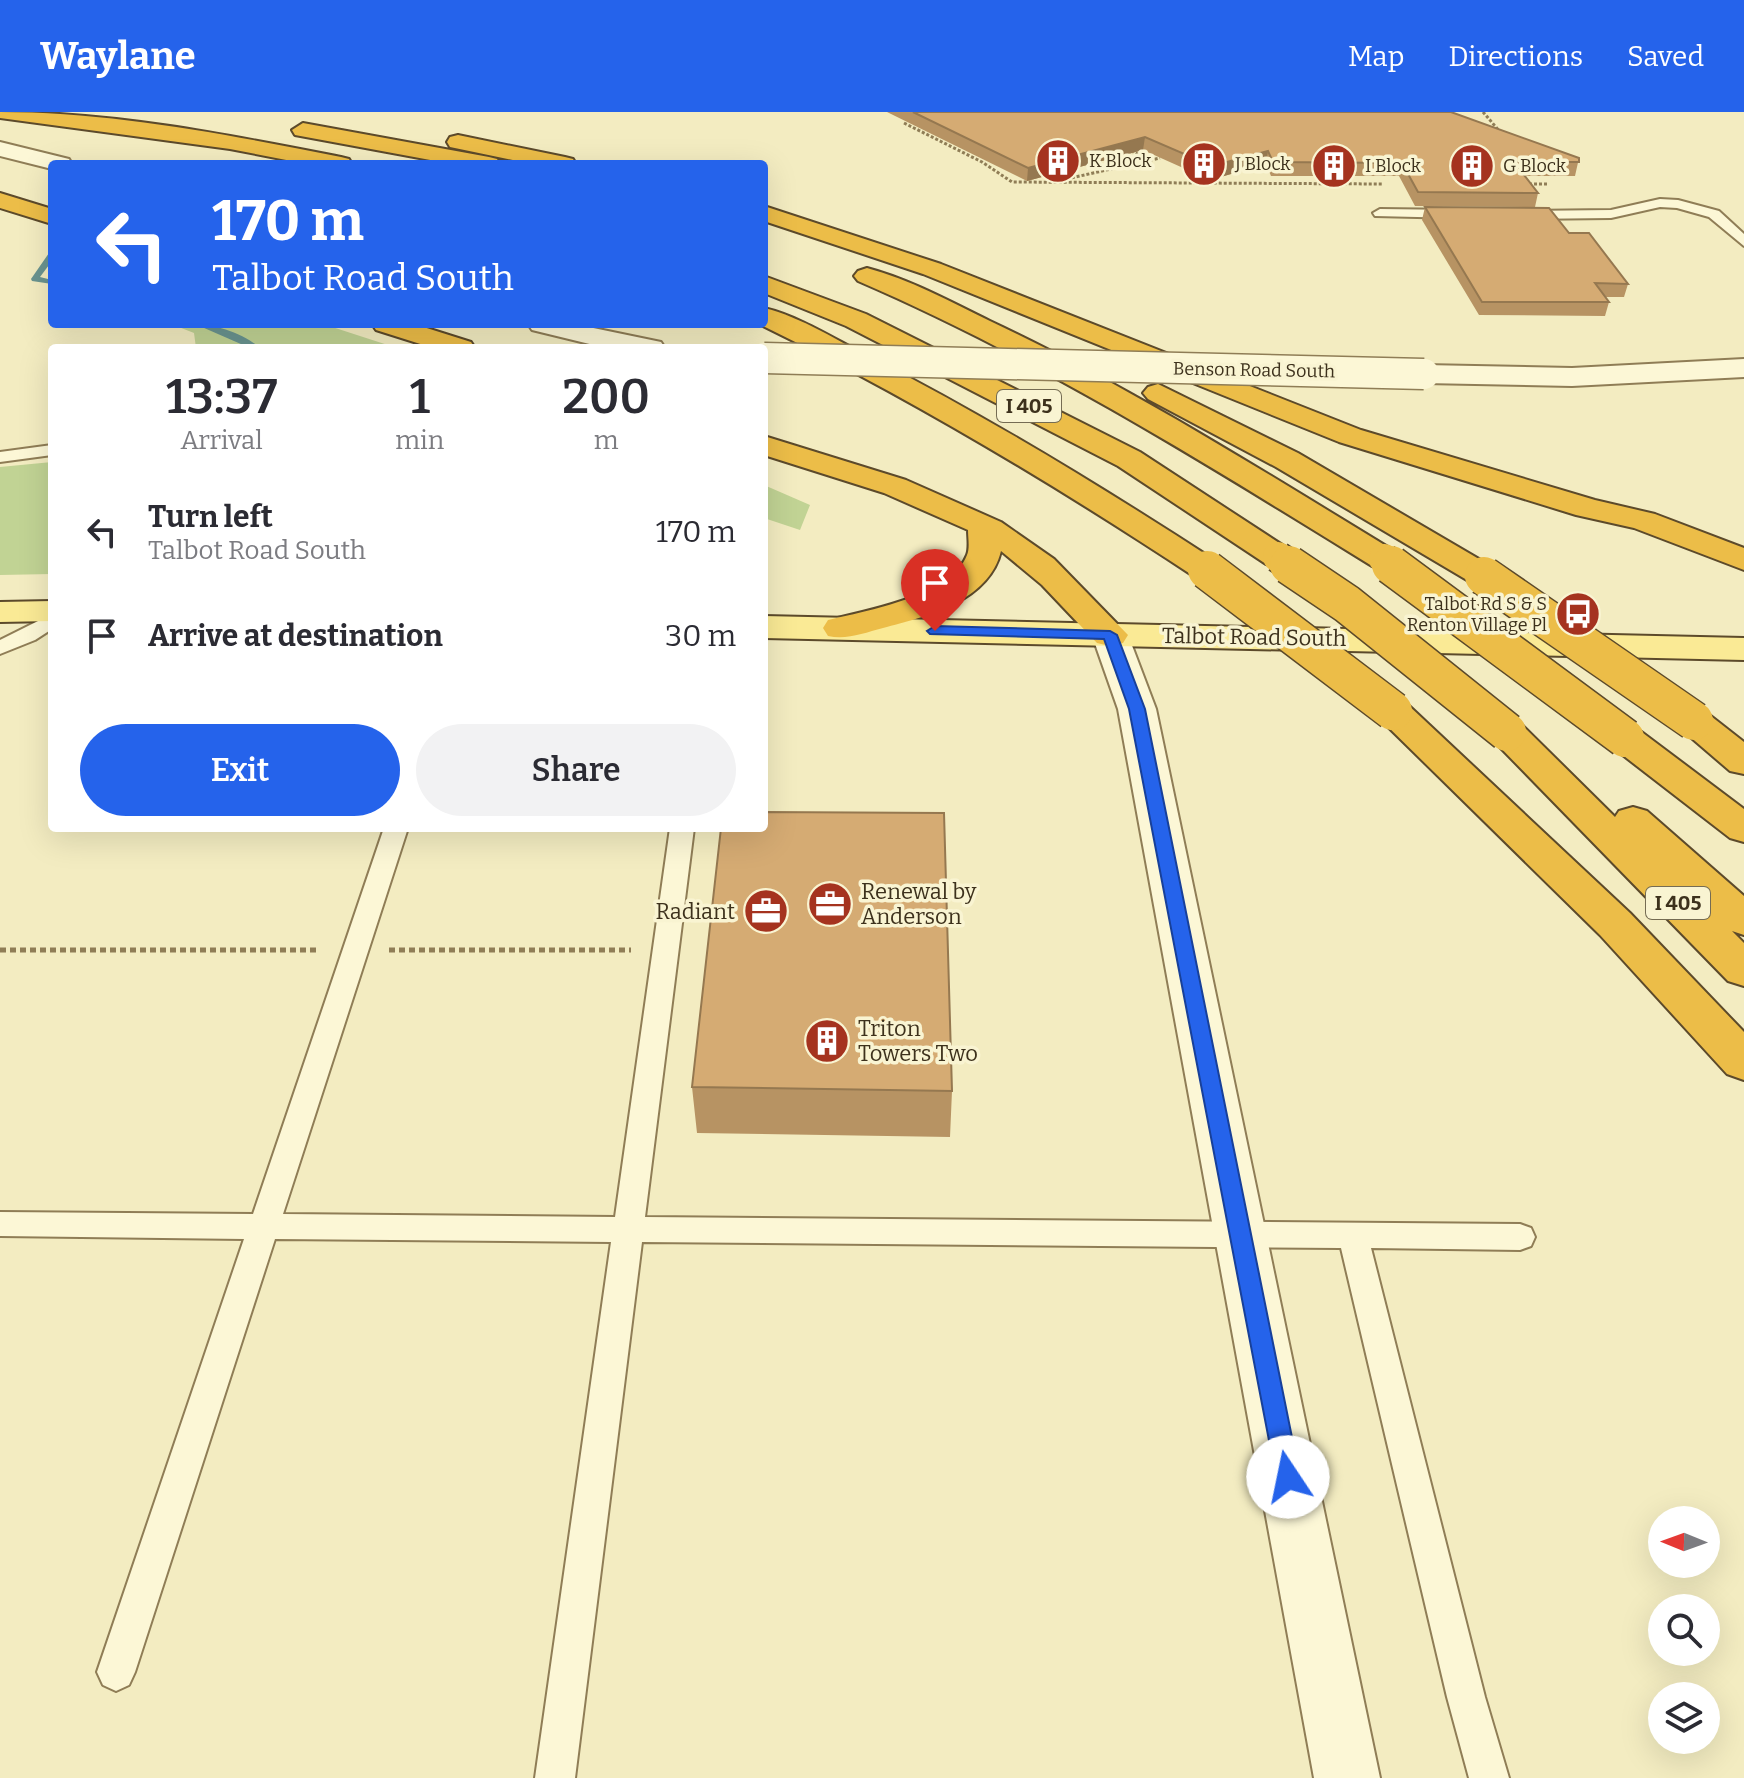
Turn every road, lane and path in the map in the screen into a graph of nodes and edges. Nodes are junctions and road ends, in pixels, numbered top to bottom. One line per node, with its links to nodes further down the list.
1 (0, 112): 10 (highway)
2 (1483, 112): 6 (path)
3 (286, 120): 15 (highway); 16 (highway)
4 (904, 123): 19 (path)
5 (1490, 131): 6 (path)
6 (1500, 131): 7 (path)
7 (1510, 142)
8 (0, 149): 18 (street)
9 (1126, 149): 17 (path)
10 (300, 154): 13 (highway); 14 (highway)
11 (995, 158): 19 (path)
12 (1160, 158): 17 (path)
13 (316, 160)
14 (325, 160)
15 (471, 160)
16 (546, 160)
17 (1152, 160): 21 (path)
18 (48, 161)
19 (982, 162): 21 (path)
20 (1538, 174): 23 (path)
21 (1037, 183): 22 (path)
22 (1388, 184)
23 (1516, 184)
24 (0, 200): 31 (highway)
25 (1603, 200): 26 (lane)
26 (1660, 203): 30 (lane); 33 (lane)
27 (1380, 213): 29 (lane)
28 (768, 214): 46 (highway)
29 (1471, 214)
30 (1501, 215)
31 (48, 216)
32 (768, 239): 35 (highway, I 405)
33 (1744, 242)
34 (768, 286): 58 (highway, I 405, bridge)
35 (912, 294): 59 (highway, bridge); 60 (highway, I 405, bridge)
36 (768, 318): 67 (highway, bridge)
37 (398, 328): 39 (highway)
38 (557, 328): 40 (street)
39 (448, 344)
40 (629, 344)
41 (768, 358): 42 (street, Benson Road South, bridge)
42 (1744, 368)
43 (768, 446): 47 (highway)
44 (48, 451): 45 (lane)
45 (0, 457)
46 (1587, 508): 48 (highway); 49 (highway)
47 (984, 526): 54 (highway); 55 (highway)
48 (1744, 560)
49 (1744, 580)
50 (48, 611): 51 (main road)
51 (0, 612)
52 (48, 623): 56 (lane)
53 (768, 627): 54 (main road, Talbot Road South)
54 (841, 628): 55 (main road, Talbot Road South)
55 (1110, 635): 57 (main road, Talbot Road South); 71 (street)
56 (0, 648)
57 (1744, 649)
58 (1507, 732): 65 (highway); 66 (highway, I 405)
59 (1744, 762)
60 (1682, 781): 61 (highway, I 405); 64 (highway)
61 (1744, 829)
62 (395, 832): 69 (lane)
63 (681, 832): 70 (lane)
64 (1744, 846)
65 (1744, 920)
66 (1744, 970)
67 (1744, 1062)
68 (0, 1224): 69 (lane)
69 (264, 1229): 70 (lane); 74 (lane)
70 (630, 1231): 71 (lane); 75 (lane)
71 (1241, 1235): 72 (lane); 76 (street)
72 (1353, 1236): 73 (lane); 77 (lane)
73 (1520, 1237)
74 (116, 1672)
75 (555, 1778)
76 (1347, 1778)
77 (1489, 1778)

